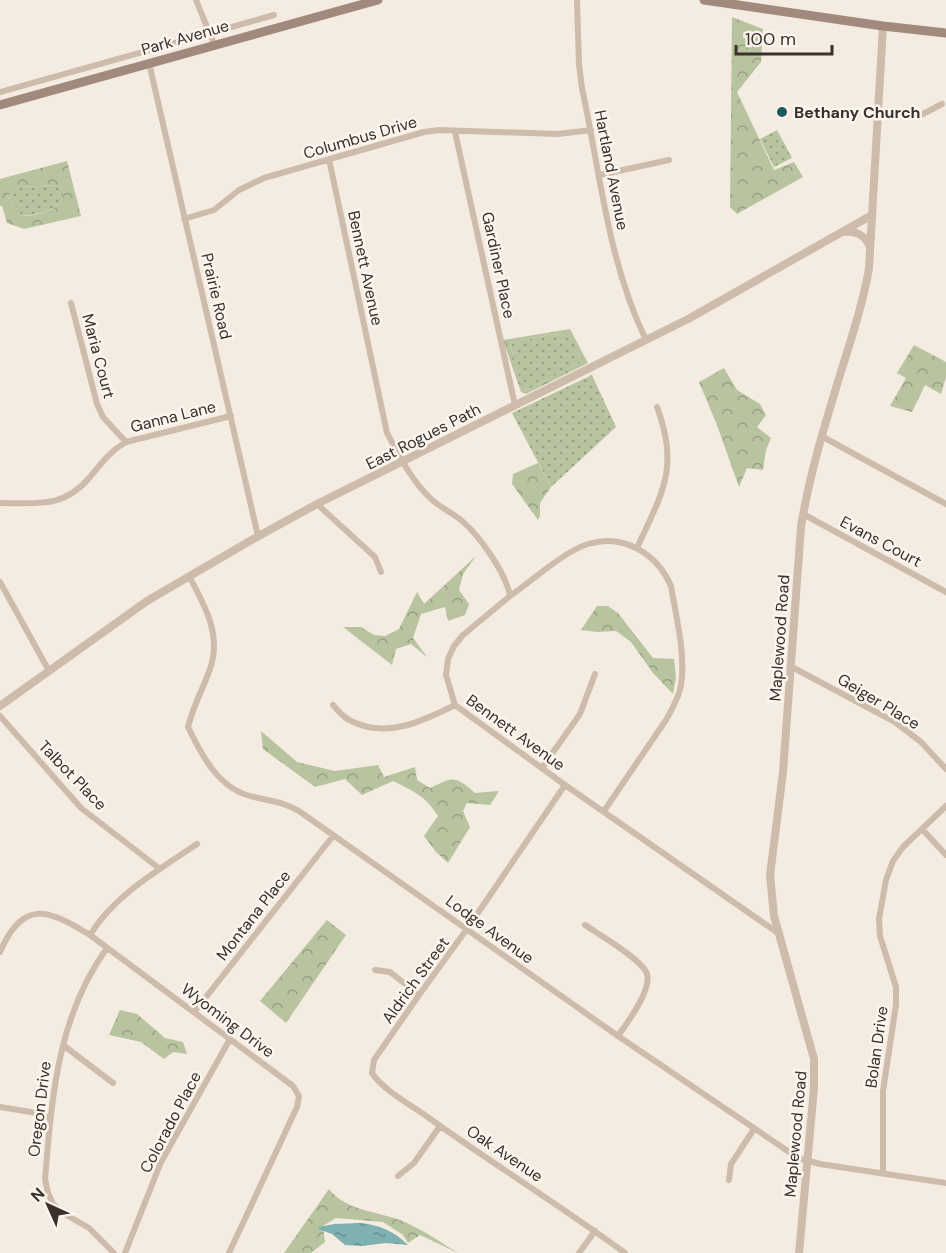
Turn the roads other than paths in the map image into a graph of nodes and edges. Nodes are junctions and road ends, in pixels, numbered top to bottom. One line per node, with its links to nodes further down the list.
1 (196, 0): 8 (street)
2 (378, 0): 10 (main road, Park Avenue)
3 (577, 0): 16 (street, Hartland Avenue)
4 (704, 0): 5 (main road)
5 (747, 3): 7 (main road)
6 (274, 15): 8 (street)
7 (883, 26): 9 (main road); 15 (street, Maplewood Road)
8 (210, 32): 10 (street); 12 (street)
9 (946, 33)
10 (214, 44): 11 (main road, Park Avenue)
11 (149, 63): 14 (main road, Park Avenue); 22 (street, Prairie Road)
12 (0, 92)
13 (942, 104): 15 (street)
14 (0, 105)
15 (878, 112): 21 (street, Maplewood Road)
16 (591, 130): 17 (street, Columbus Drive); 20 (street, Hartland Avenue)
17 (455, 132): 18 (street, Columbus Drive); 27 (street, Gardiner Place)
18 (328, 159): 22 (street, Columbus Drive); 32 (street, Bennett Avenue)
19 (669, 160): 20 (street)
20 (600, 175): 26 (street, Hartland Avenue)
21 (872, 215): 23 (street, East Rogues Path); 24 (street, Maplewood Road)
22 (184, 219): 29 (street, Prairie Road)
23 (842, 232): 24 (street); 26 (street, East Rogues Path)
24 (871, 253): 30 (street, Maplewood Road)
25 (71, 303): 31 (street, Maria Court)
26 (646, 340): 27 (street, East Rogues Path)
27 (515, 405): 32 (street, East Rogues Path)
28 (657, 407): 38 (street)
29 (231, 416): 31 (street, Ganna Lane); 37 (street, Prairie Road)
30 (823, 437): 33 (street); 36 (street, Maplewood Road)
31 (126, 442): 34 (street, Ganna Lane)
32 (403, 461): 35 (street, East Rogues Path); 43 (street, Bennett Avenue)
33 (945, 502)
34 (0, 503)
35 (317, 504): 37 (street, East Rogues Path); 39 (street)
36 (803, 514): 42 (street, Evans Court); 44 (street, Maplewood Road)
37 (258, 536): 40 (street, East Rogues Path)
38 (637, 548): 43 (street); 55 (street)
39 (381, 572)
40 (189, 576): 45 (street, East Rogues Path); 57 (street, Lodge Avenue)
41 (0, 582): 45 (street)
42 (946, 592)
43 (510, 596): 48 (street, Bennett Avenue)
44 (790, 666): 52 (street, Geiger Place); 63 (street, Maplewood Road)
45 (49, 671): 49 (street, East Rogues Path)
46 (595, 674): 51 (street)
47 (333, 705): 48 (street)
48 (455, 705): 51 (street, Bennett Avenue)
49 (0, 706)
50 (0, 716): 60 (street, Talbot Place)
51 (542, 768): 53 (street, Bennett Avenue)
52 (946, 769)
53 (565, 785): 55 (street, Bennett Avenue); 62 (street, Aldrich Street)
54 (946, 806): 56 (street, Bolan Drive)
55 (604, 811): 63 (street, Bennett Avenue)
56 (922, 829): 59 (street); 80 (street, Bolan Drive)
57 (333, 836): 62 (street, Lodge Avenue); 69 (street, Montana Place)
58 (197, 844): 60 (street)
59 (946, 855)
60 (160, 869): 64 (street)
61 (585, 925): 70 (street)
62 (467, 929): 68 (street, Aldrich Street); 70 (street, Lodge Avenue)
63 (778, 933): 79 (street, Maplewood Road)
64 (90, 935): 65 (street, Wyoming Drive); 66 (street, Wyoming Drive)
65 (107, 948): 69 (street, Wyoming Drive); 72 (street, Oregon Drive)
66 (0, 952)
67 (375, 970): 68 (street)
68 (419, 995): 73 (street, Aldrich Street)
69 (195, 1011): 71 (street, Wyoming Drive)
70 (618, 1036): 78 (street, Lodge Avenue)
71 (230, 1039): 86 (street, Colorado Place); 87 (street, Wyoming Drive)
72 (63, 1045): 74 (street); 76 (street, Oregon Drive)
73 (372, 1072): 77 (street, Oak Avenue)
74 (113, 1083)
75 (0, 1107): 76 (street)
76 (50, 1118): 85 (street, Oregon Drive)
77 (440, 1126): 81 (street); 84 (street, Oak Avenue)
78 (754, 1129): 79 (street, Lodge Avenue); 82 (street)
79 (807, 1161): 80 (street, Lodge Avenue); 90 (street, Maplewood Road)
80 (883, 1173): 83 (street, Lodge Avenue)
81 (398, 1176)
82 (729, 1180)
83 (946, 1183)
84 (595, 1231): 88 (street); 89 (street, Oak Avenue)
85 (114, 1253)
86 (125, 1253)
87 (229, 1253)
88 (579, 1253)
89 (625, 1253)
90 (799, 1253)

